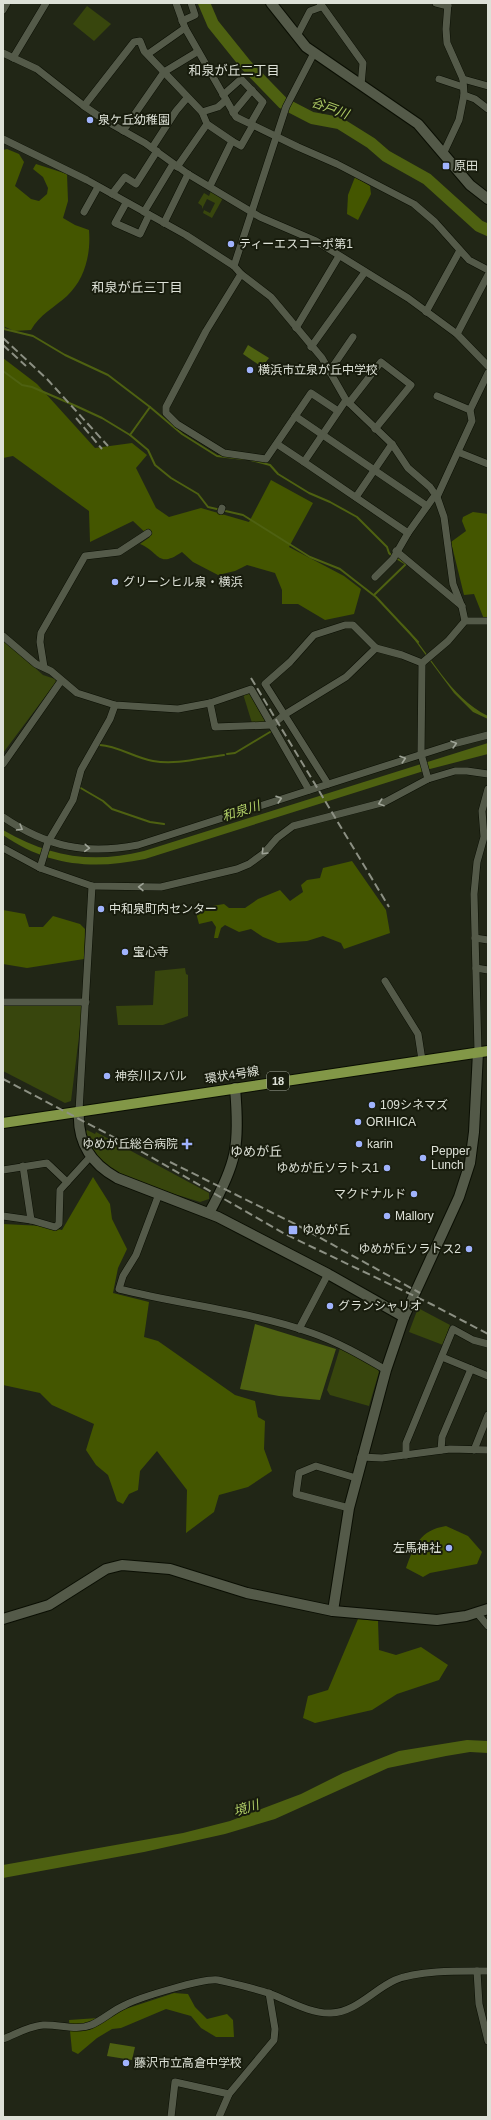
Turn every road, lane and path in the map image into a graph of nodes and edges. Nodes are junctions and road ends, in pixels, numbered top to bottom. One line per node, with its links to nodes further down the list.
1 (7, 3): 9 (street)
2 (46, 3): 16 (street)
3 (176, 3): 10 (street)
4 (191, 3): 10 (street)
5 (272, 3): 11 (street)
6 (436, 3): 7 (street)
7 (448, 4): 19 (street)
8 (321, 5): 11 (street); 20 (street)
9 (3, 10)
10 (183, 24): 12 (street); 15 (street)
11 (297, 36): 14 (street)
12 (197, 52): 17 (street); 25 (street)
13 (3, 53): 16 (street)
14 (314, 53): 20 (street); 33 (street)
15 (148, 54): 17 (street); 26 (street)
16 (13, 58): 26 (street)
17 (164, 72): 24 (street); 32 (street)
18 (440, 79): 19 (street)
19 (462, 83): 21 (street); 23 (street)
20 (361, 85): 37 (street)
21 (488, 86)
22 (252, 90): 25 (street); 29 (street); 31 (street)
23 (464, 95): 27 (street); 37 (street)
24 (187, 98): 28 (street); 36 (street)
25 (225, 98): 28 (street); 29 (street)
26 (84, 106): 32 (street)
27 (488, 109)
28 (202, 112): 30 (street)
29 (233, 113): 31 (street)
30 (207, 124): 35 (street); 38 (street)
31 (252, 124): 33 (street); 35 (street)
32 (123, 131): 36 (street)
33 (278, 136): 46 (street); 49 (street)
34 (3, 139): 41 (street)
35 (232, 141): 40 (street)
36 (155, 150): 38 (street); 42 (street)
37 (444, 152): 43 (street)
38 (175, 165): 39 (street); 47 (street)
39 (188, 174): 40 (street); 48 (street)
40 (210, 186): 46 (street)
41 (98, 187): 42 (street); 45 (street)
42 (112, 194): 44 (street)
43 (488, 199)
44 (126, 202): 47 (street); 47 (street)
45 (84, 212)
46 (252, 212): 50 (street); 51 (street)
47 (146, 214): 48 (street)
48 (164, 223): 51 (street)
49 (459, 252): 52 (street); 56 (street)
50 (339, 256): 53 (street); 57 (street)
51 (234, 266): 54 (street)
52 (488, 270)
53 (365, 272): 56 (street); 60 (street)
54 (241, 274): 57 (street); 71 (street)
55 (488, 275): 58 (street)
56 (426, 312): 58 (street)
57 (296, 328): 60 (street)
58 (457, 334): 61 (street)
59 (353, 337): 62 (street)
60 (311, 347): 62 (street)
61 (488, 366)
62 (329, 372): 65 (street)
63 (488, 373): 66 (street)
64 (437, 396): 66 (street)
65 (348, 402): 67 (street); 69 (street); 69 (street)
66 (470, 410): 73 (street)
67 (338, 411): 68 (street); 70 (street)
68 (295, 416): 70 (street); 71 (street)
69 (375, 429): 72 (street)
70 (323, 435): 74 (street); 76 (street)
71 (277, 444): 74 (street)
72 (392, 444): 76 (street); 78 (street)
73 (458, 452): 75 (street); 78 (street)
74 (304, 462): 77 (street)
75 (488, 464)
76 (374, 470): 77 (street); 79 (street)
77 (356, 497): 81 (street)
78 (437, 497): 79 (street); 84 (street)
79 (427, 506): 81 (street)
80 (148, 533): 90 (street)
81 (408, 533): 82 (street)
82 (396, 551): 83 (street); 84 (street)
83 (375, 577)
84 (462, 607): 85 (street)
85 (465, 621): 86 (street); 89 (street)
86 (488, 621)
87 (3, 636): 90 (street)
88 (376, 648): 89 (street); 94 (street); 94 (street)
89 (426, 661): 97 (street)
90 (44, 667): 91 (street)
91 (61, 681): 93 (street); 98 (street)
92 (210, 703): 93 (street); 95 (street); 95 (street)
93 (115, 705): 105 (street)
94 (284, 715): 95 (street); 101 (street)
95 (272, 725): 103 (street)
96 (488, 735): 97 (street, one-way to 96)
97 (421, 756): 100 (street); 101 (street, one-way to 97)
98 (3, 764)
99 (488, 774): 100 (street)
100 (427, 776): 108 (street, one-way to 108)
101 (328, 784): 103 (street)
102 (488, 789): 109 (street)
103 (309, 790): 105 (street, one-way to 103)
104 (3, 817): 105 (street, one-way to 105)
105 (48, 843): 107 (street)
106 (3, 848): 107 (street)
107 (41, 865): 108 (street)
108 (92, 886): 115 (street)
109 (475, 938): 110 (street); 111 (street)
110 (488, 940)
111 (476, 968): 112 (street); 116 (street)
112 (488, 970)
113 (385, 981): 117 (street)
114 (3, 1002): 115 (street)
115 (86, 1002): 119 (street)
116 (483, 1051): 117 (main road, 環状4号線 / 18); 130 (street)
117 (422, 1060): 118 (main road, 環状4号線 / 18)
118 (235, 1088): 119 (main road, 環状4号線 / 18); 126 (street)
119 (79, 1111): 120 (main road, 環状4号線 / 18); 121 (street)
120 (3, 1123)
121 (90, 1157): 124 (street); 125 (street)
122 (23, 1166): 123 (street); 124 (street); 128 (street)
123 (3, 1170)
124 (67, 1182): 128 (street)
125 (159, 1194): 126 (street); 131 (street)
126 (209, 1213): 129 (street)
127 (3, 1216): 128 (street)
128 (31, 1220)
129 (328, 1274): 130 (street); 131 (street)
130 (404, 1317): 135 (street)
131 (298, 1329): 135 (street)
132 (488, 1344): 133 (street)
133 (442, 1357): 134 (street); 141 (street)
134 (471, 1369): 136 (street); 138 (street)
135 (386, 1370): 142 (street)
136 (488, 1376)
137 (488, 1414): 139 (street)
138 (441, 1450): 139 (street); 141 (street)
139 (474, 1450): 140 (street)
140 (488, 1450)
141 (406, 1455): 142 (street)
142 (361, 1457): 143 (street)
143 (356, 1478): 144 (street); 144 (street)
144 (349, 1508): 146 (street)
145 (488, 1609): 147 (street)
146 (333, 1611): 147 (street); 148 (street)
147 (477, 1613): 149 (street)
148 (3, 1619)
149 (488, 1626)
150 (477, 1971): 151 (street); 152 (street); 154 (street)
151 (488, 1971)
152 (269, 1993): 153 (street); 155 (street)
153 (3, 2039)
154 (488, 2041)
155 (229, 2094): 156 (street); 157 (street)
156 (171, 2117)
157 (219, 2117)

